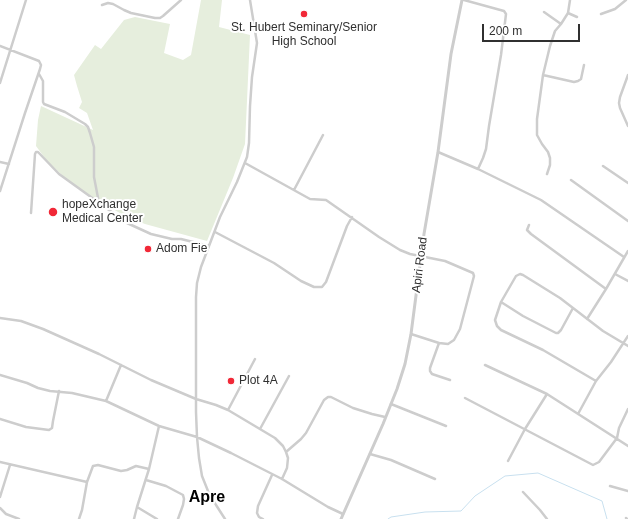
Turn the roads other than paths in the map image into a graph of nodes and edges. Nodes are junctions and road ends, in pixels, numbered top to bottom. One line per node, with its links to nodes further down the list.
1 (26, 0): 14 (street)
2 (181, 0): 7 (street)
3 (250, 0): 24 (street)
4 (463, 0): 22 (street, Apiri Road); 27 (street)
5 (570, 0): 9 (street)
6 (626, 0): 10 (street)
7 (102, 5)
8 (544, 12): 12 (street)
9 (568, 13): 11 (street); 12 (street)
10 (601, 14)
11 (577, 17)
12 (561, 24): 17 (street)
13 (0, 46): 14 (street)
14 (10, 50): 16 (street); 19 (street)
15 (584, 65): 17 (street)
16 (39, 74): 25 (street); 33 (street)
17 (544, 75): 28 (street)
18 (628, 75): 20 (street)
19 (0, 83)
20 (628, 126)
21 (323, 135): 31 (street)
22 (438, 152): 27 (street); 41 (street, Apiri Road)
23 (0, 162): 25 (street)
24 (245, 163): 31 (street); 38 (street)
25 (9, 164): 32 (street)
26 (603, 166): 30 (street)
27 (478, 169): 42 (street)
28 (547, 174)
29 (571, 180): 36 (street)
30 (628, 183)
31 (294, 190): 35 (street)
32 (0, 191)
33 (99, 203): 34 (street); 39 (street)
34 (30, 213)
35 (352, 218): 38 (street); 41 (street)
36 (628, 221)
37 (529, 225): 45 (street)
38 (215, 232): 39 (street)
39 (209, 246): 65 (street)
40 (628, 251): 42 (street)
41 (421, 256): 50 (street, Apiri Road); 52 (street)
42 (624, 258): 43 (street)
43 (615, 274): 44 (street); 45 (street)
44 (628, 281)
45 (606, 289): 49 (street)
46 (501, 302): 47 (street); 47 (street); 61 (street)
47 (572, 308): 49 (street)
48 (0, 318): 56 (street)
49 (587, 319): 53 (street)
50 (411, 334): 52 (street); 67 (street, Apiri Road)
51 (628, 336): 53 (street)
52 (439, 343): 60 (street)
53 (624, 343): 54 (street); 61 (street)
54 (628, 346)
55 (255, 359): 69 (street)
56 (121, 365): 65 (street); 66 (street)
57 (485, 365): 63 (street)
58 (0, 375): 62 (street)
59 (289, 376): 75 (street)
60 (450, 380)
61 (596, 381): 70 (street)
62 (59, 391): 66 (street); 72 (street)
63 (547, 394): 70 (street); 76 (street)
64 (465, 398): 76 (street)
65 (196, 399): 69 (street); 77 (street)
66 (106, 401): 73 (street)
67 (391, 404): 71 (street, Apiri Road); 74 (street)
68 (628, 409): 78 (street)
69 (228, 410): 75 (street)
70 (578, 414): 78 (street)
71 (386, 417): 80 (street); 81 (street, Apiri Road)
72 (0, 419)
73 (159, 426): 77 (street); 85 (street)
74 (446, 426)
75 (260, 429): 80 (street)
76 (525, 429): 78 (street); 82 (street)
77 (197, 437): 86 (street); 103 (street)
78 (617, 438): 79 (street)
79 (628, 446)
80 (286, 452): 89 (street)
81 (370, 454): 87 (street); 97 (street, Apiri Road)
82 (508, 461)
83 (0, 462): 84 (street)
84 (10, 465): 90 (street); 94 (street)
85 (149, 469): 88 (street); 90 (street)
86 (272, 474): 89 (street); 104 (street)
87 (435, 479)
88 (146, 480): 95 (street); 102 (street)
89 (282, 480): 97 (street)
90 (87, 482): 99 (street)
91 (610, 486): 92 (street)
92 (628, 491)
93 (523, 492): 106 (street)
94 (0, 497)
95 (137, 507): 100 (street); 101 (street)
96 (0, 508): 98 (street)
97 (343, 514): 105 (street, Apiri Road)
98 (19, 519)
99 (79, 519)
100 (134, 519)
101 (157, 519)
102 (178, 519)
103 (225, 519)
104 (263, 519)
105 (341, 519)
106 (547, 519)

